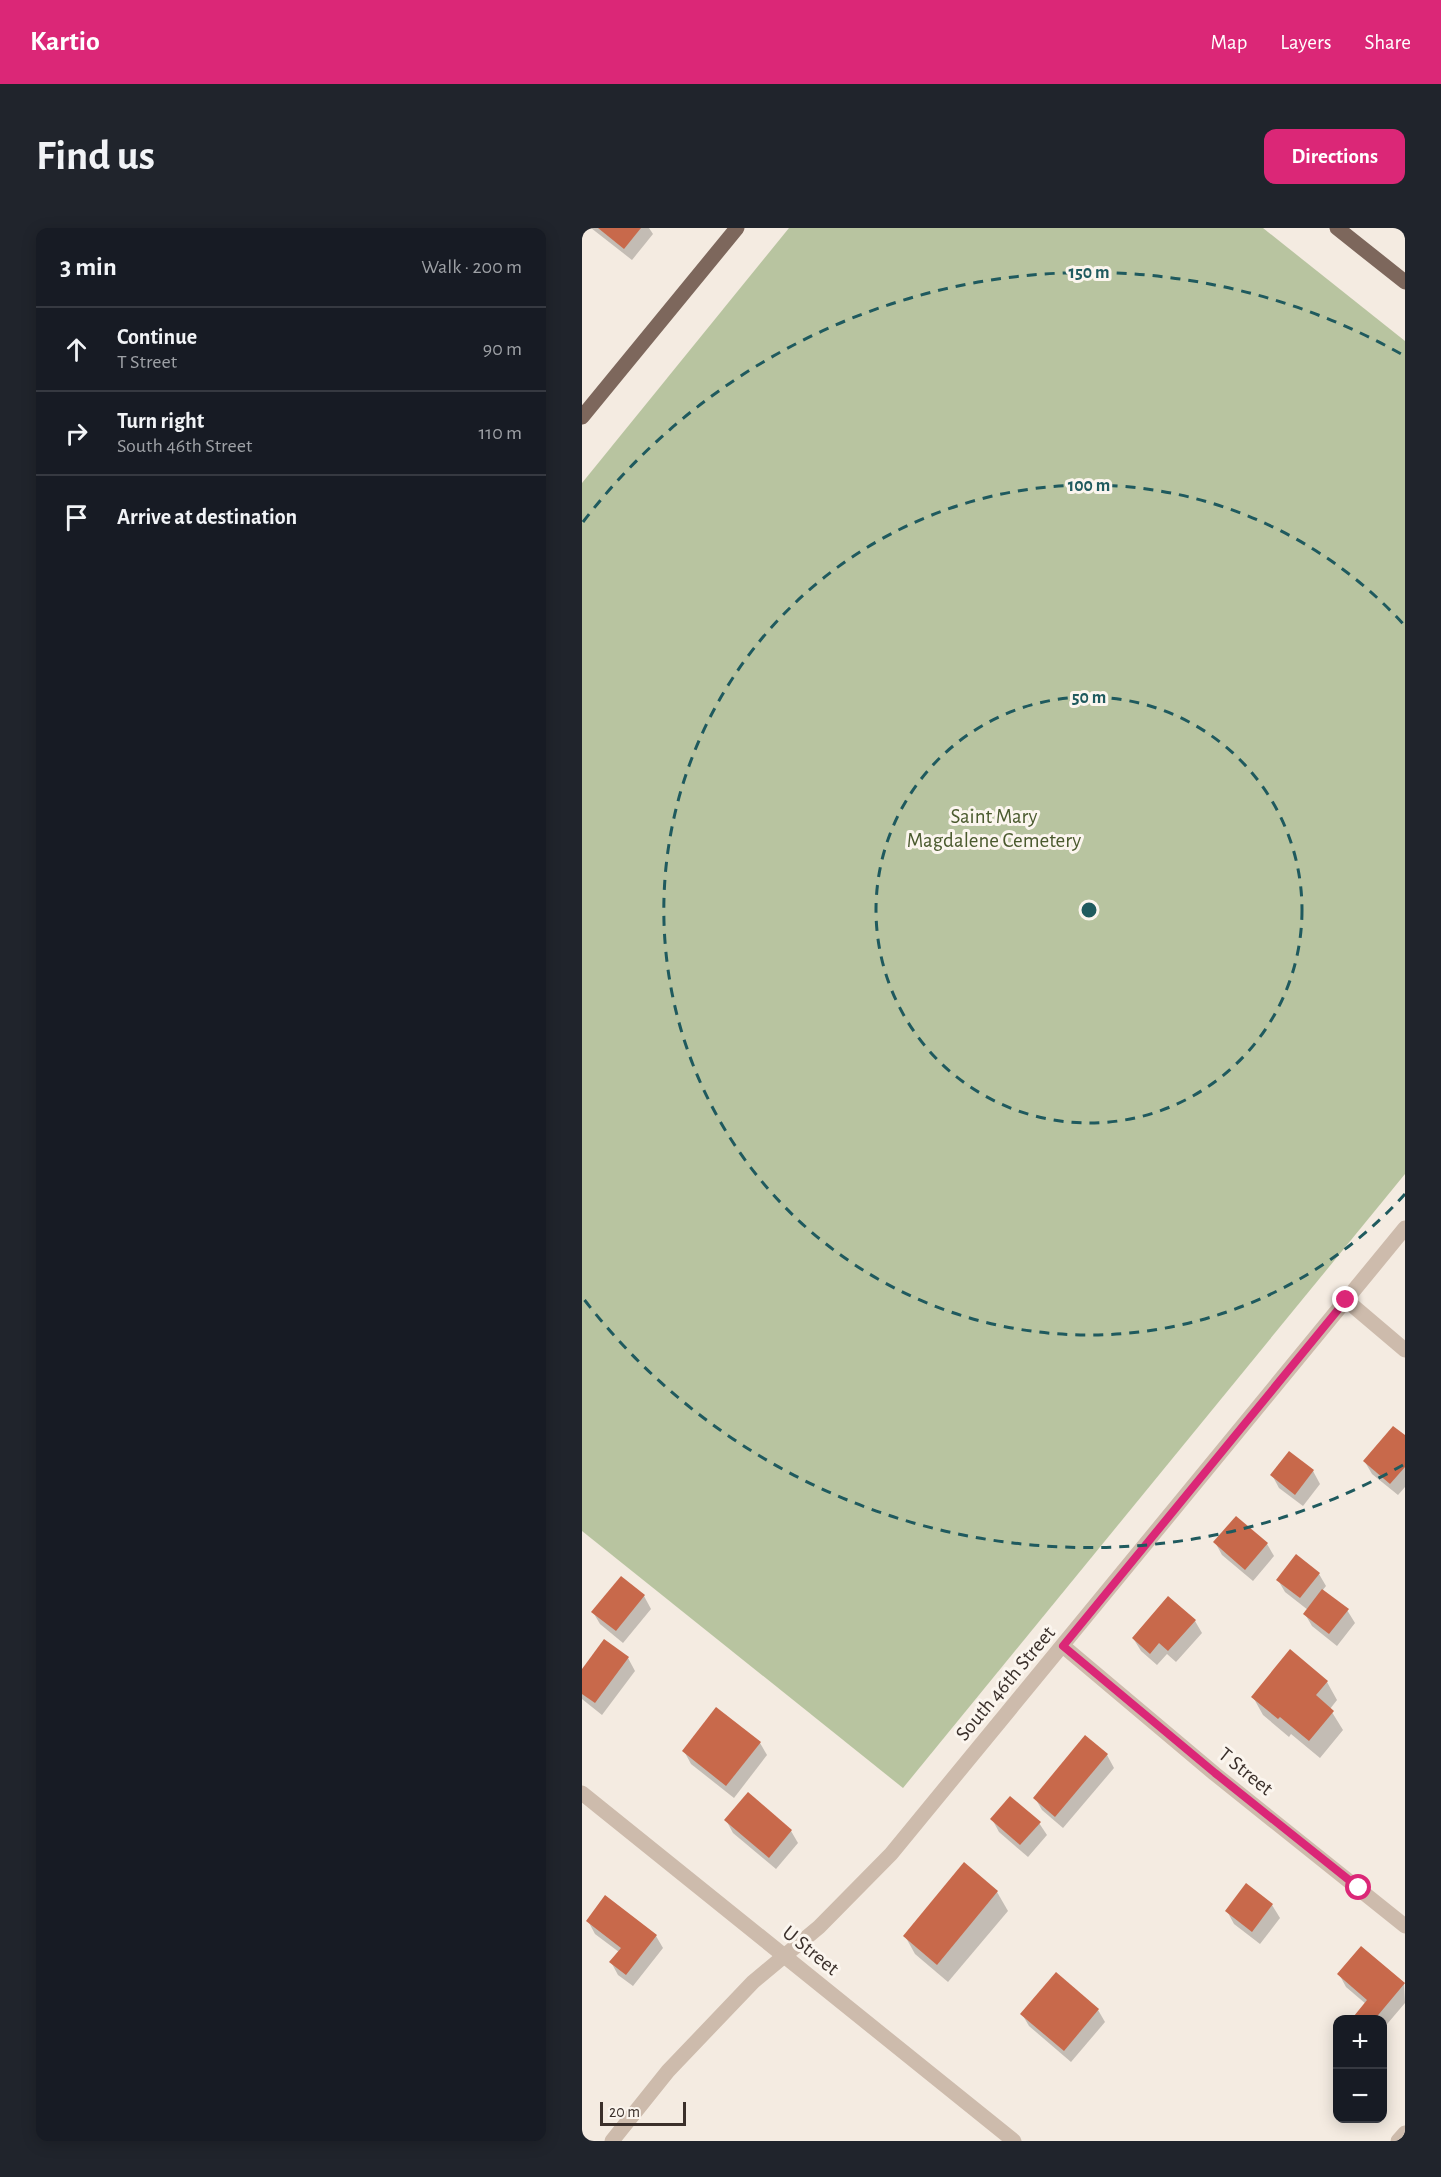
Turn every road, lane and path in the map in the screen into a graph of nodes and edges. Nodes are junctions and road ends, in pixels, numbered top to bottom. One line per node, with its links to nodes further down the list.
1 (737, 228): 4 (main road)
2 (1337, 228): 3 (main road)
3 (1405, 282)
4 (582, 417)
5 (1405, 1228): 6 (street, South 46th Street)
6 (1346, 1300): 7 (street); 8 (street, South 46th Street)
7 (1405, 1350)
8 (1063, 1646): 10 (street, T Street); 11 (street, South 46th Street)
9 (582, 1793): 11 (street, U Street)
10 (1405, 1926)
11 (784, 1956): 13 (street, South 46th Street); 14 (street, U Street)
12 (1405, 2133): 15 (street)
13 (612, 2141)
14 (1014, 2141)
15 (1398, 2141)

